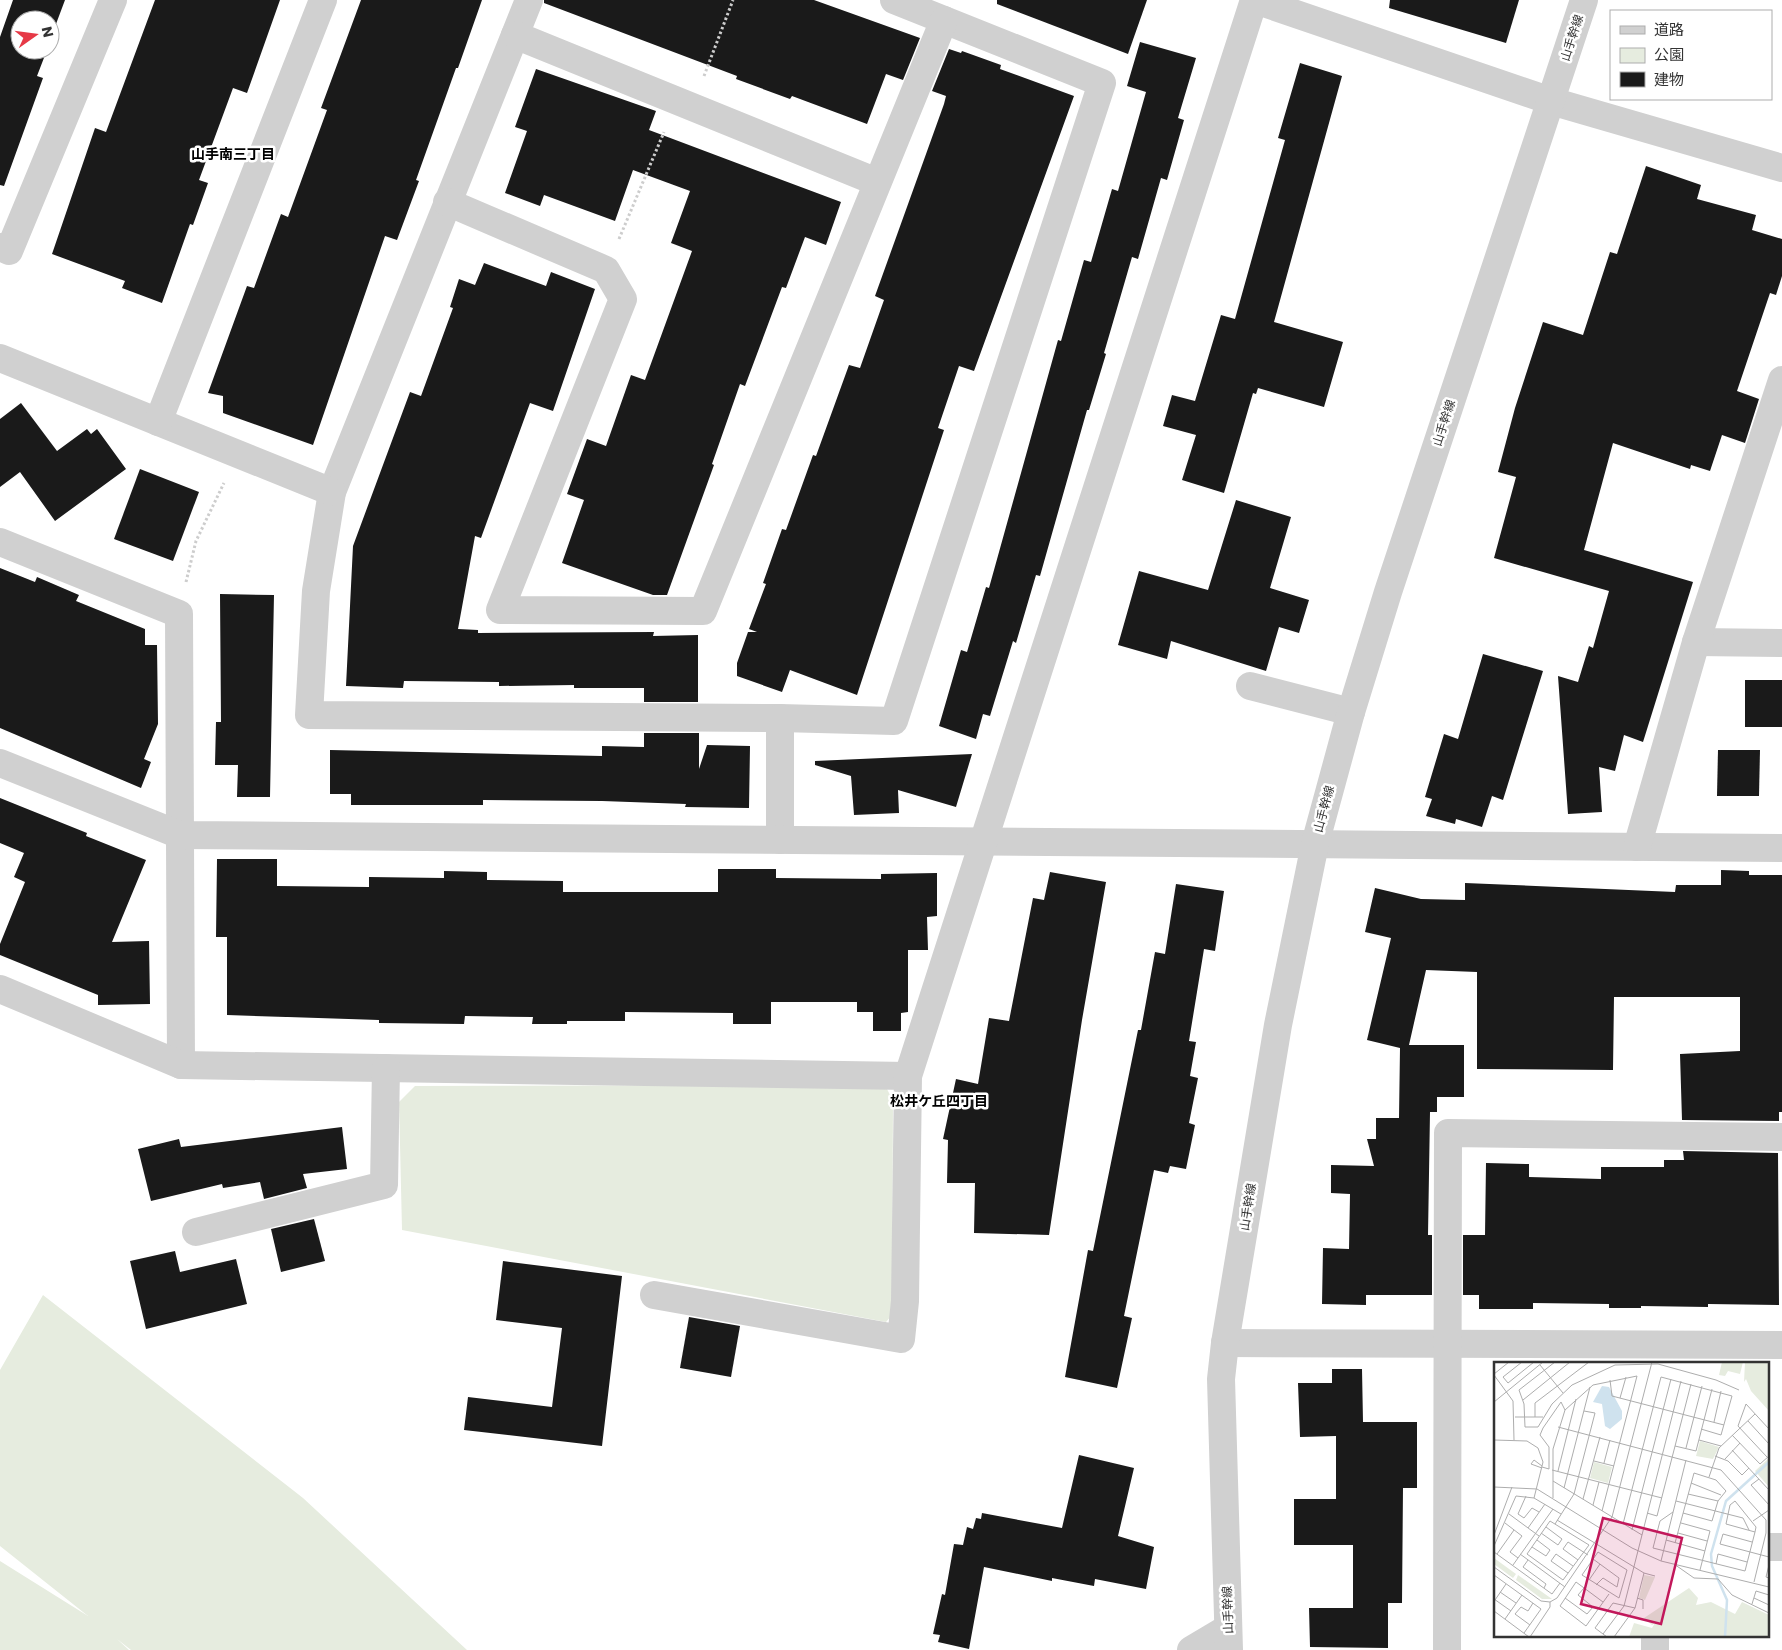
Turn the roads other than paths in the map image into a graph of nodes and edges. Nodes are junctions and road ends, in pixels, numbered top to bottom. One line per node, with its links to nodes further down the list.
1 (113, 0): 13 (street)
2 (323, 0): 16 (street)
3 (529, 0): 8 (street)
4 (894, 0): 7 (street)
5 (1254, 0): 9 (street); 28 (street)
6 (1584, 0): 9 (street, 山手幹線)
7 (944, 20): 11 (street); 24 (street)
8 (515, 35): 11 (street); 12 (street)
9 (1551, 101): 10 (street); 23 (street, 山手幹線)
10 (1782, 168)
11 (878, 182): 12 (street)
12 (447, 202): 18 (street)
13 (0, 247)
14 (0, 358): 16 (street)
15 (1782, 380): 17 (street)
16 (158, 422): 18 (street)
17 (1774, 430): 20 (street)
18 (332, 492): 24 (street)
19 (0, 542): 26 (street)
20 (1696, 642): 21 (street); 30 (street)
21 (1782, 643)
22 (1250, 686): 23 (street)
23 (1351, 712): 29 (street, 山手幹線)
24 (780, 718): 27 (street)
25 (0, 763): 26 (street)
26 (180, 834): 27 (street); 33 (street)
27 (780, 840): 28 (street)
28 (983, 841): 29 (street); 35 (street)
29 (1315, 844): 30 (street); 39 (street, 山手幹線)
30 (1637, 847): 31 (street)
31 (1782, 848)
32 (0, 990): 33 (street)
33 (181, 1065): 34 (street)
34 (386, 1068): 35 (street); 37 (street)
35 (908, 1076): 38 (street)
36 (1782, 1138): 40 (street)
37 (196, 1232)
38 (654, 1295)
39 (1225, 1343): 40 (street); 43 (street, 山手幹線)
40 (1447, 1344): 42 (street); 45 (street)
41 (1782, 1345): 42 (street)
42 (1658, 1354)
43 (1229, 1639): 44 (street)
44 (1191, 1650)
45 (1447, 1650)

